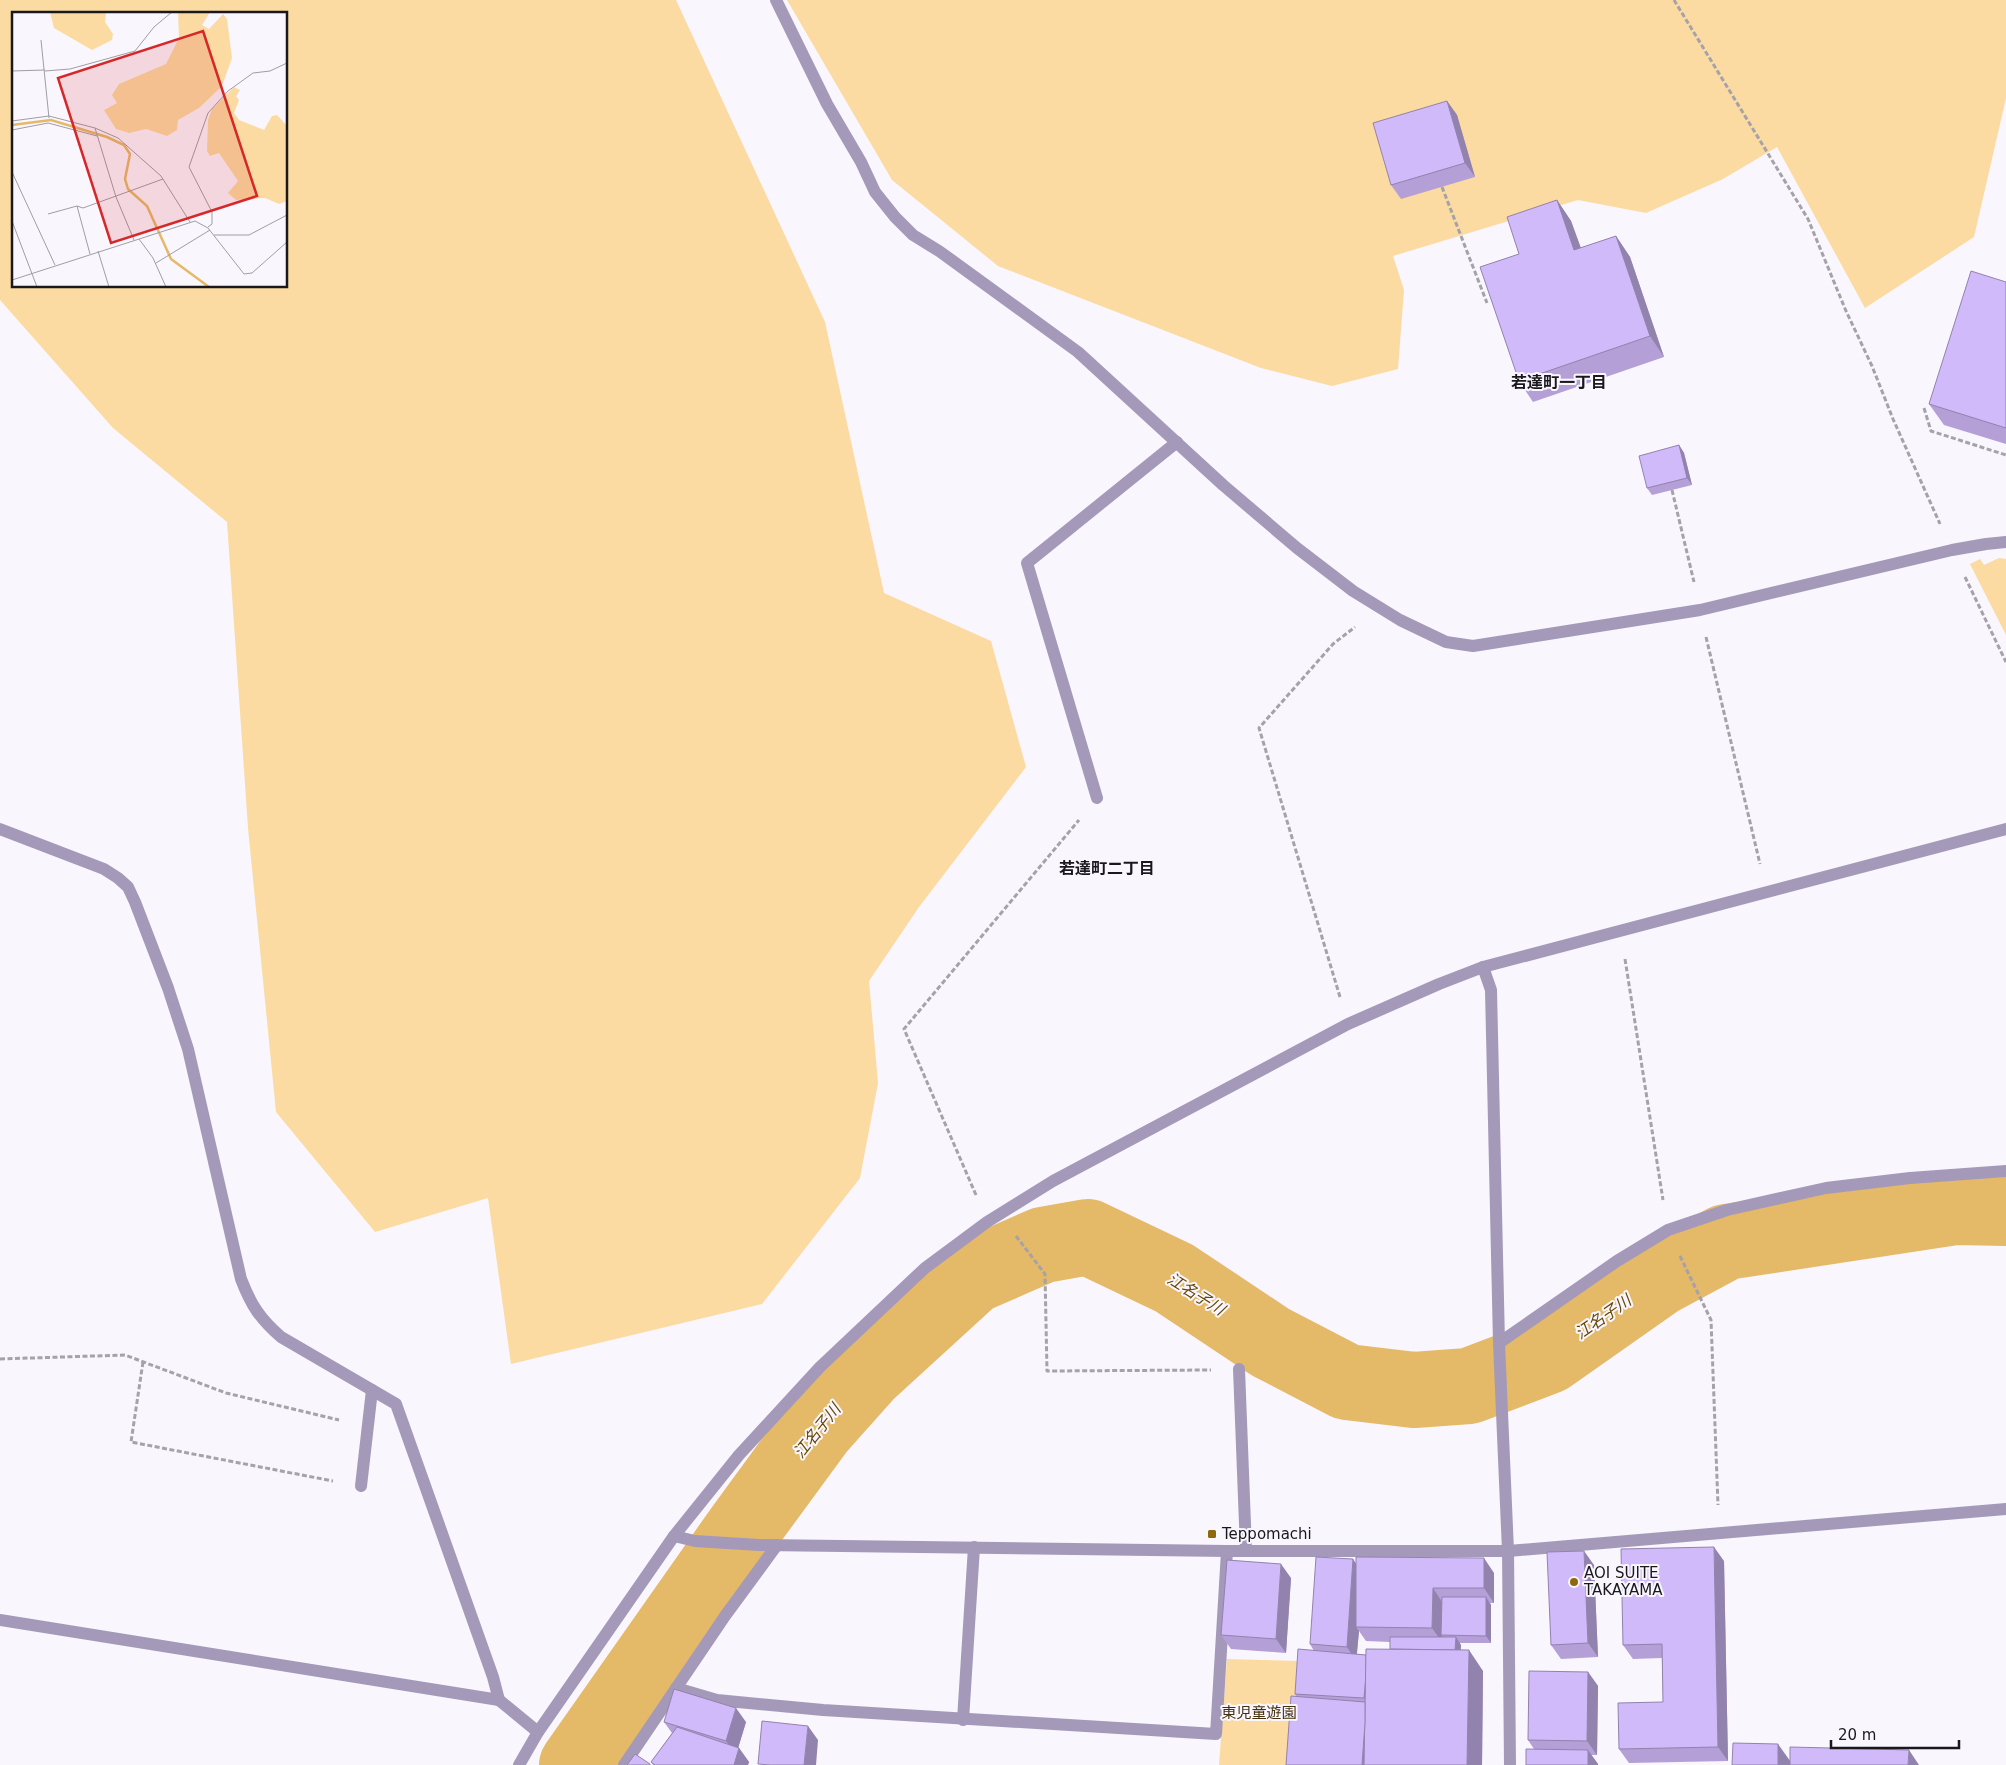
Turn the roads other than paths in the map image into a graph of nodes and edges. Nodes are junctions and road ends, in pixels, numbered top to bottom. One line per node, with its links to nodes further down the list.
1 (776, 0): 2 (street)
2 (1177, 442): 3 (street); 4 (street)
3 (2006, 542)
4 (1097, 798)
5 (0, 828): 11 (street)
6 (2006, 829): 7 (street)
7 (1484, 967): 9 (street); 14 (street)
8 (2006, 1171): 9 (street)
9 (1499, 1342): 18 (street)
10 (1239, 1369): 17 (street)
11 (372, 1390): 12 (street); 22 (street)
12 (361, 1486)
13 (2006, 1509): 18 (street)
14 (674, 1536): 15 (street); 24 (street)
15 (777, 1545): 16 (street); 21 (street)
16 (974, 1547): 19 (street); 23 (street)
17 (1246, 1550): 18 (street); 19 (street)
18 (1508, 1550): 27 (street)
19 (1227, 1551): 23 (street)
20 (0, 1620): 22 (street)
21 (676, 1688): 23 (street); 26 (street)
22 (499, 1700): 24 (street)
23 (963, 1720)
24 (538, 1732): 25 (street)
25 (519, 1765)
26 (624, 1765)
27 (1510, 1765)

